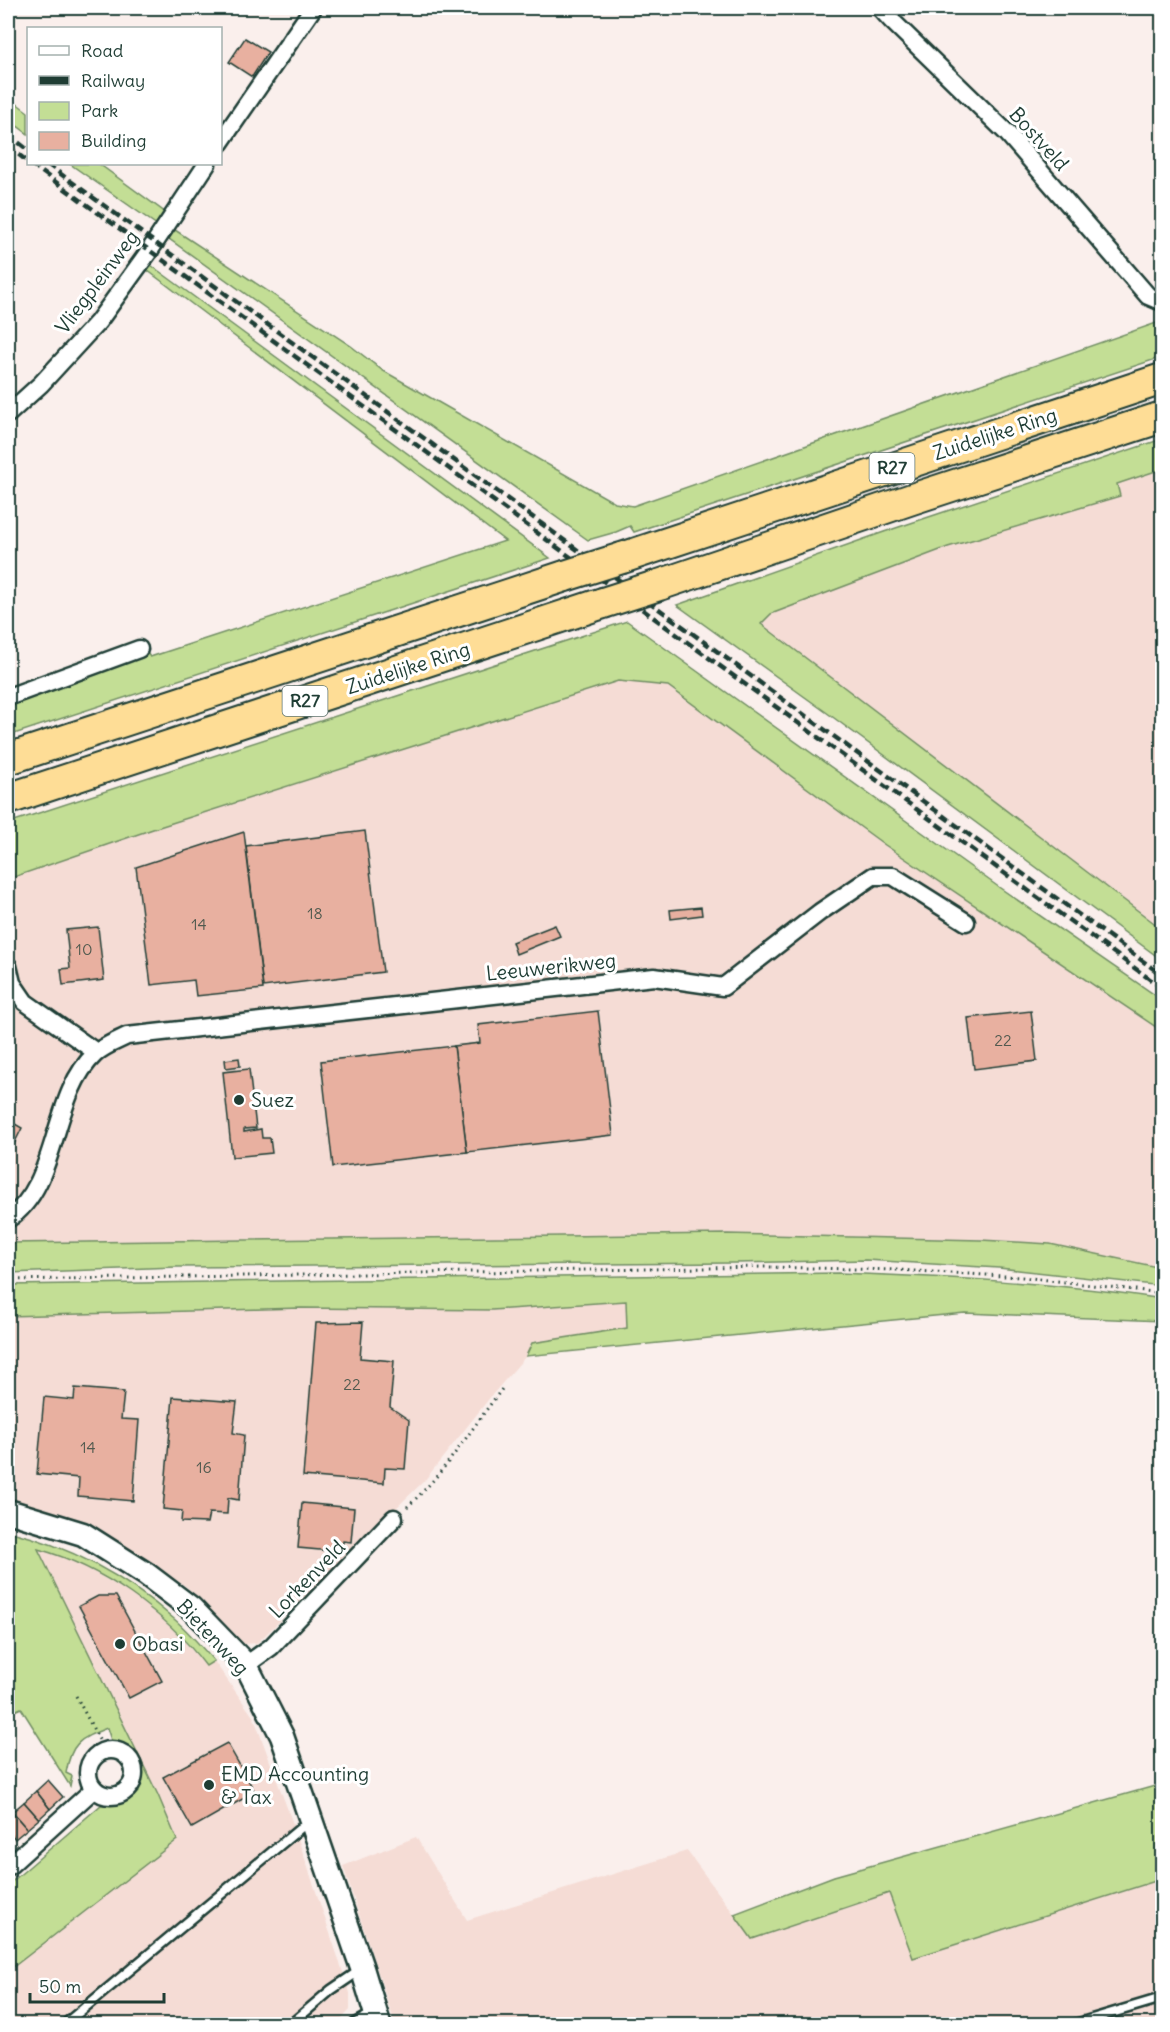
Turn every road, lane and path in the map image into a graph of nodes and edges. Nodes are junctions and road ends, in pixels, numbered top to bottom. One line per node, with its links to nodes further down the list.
1 (313, 8): 3 (street)
2 (880, 8): 5 (street, Bostveld)
3 (222, 140)
4 (206, 165): 7 (street, Vliegpleinweg)
5 (1162, 302)
6 (1162, 379): 11 (highway, Zuidelijke Ring / R27, bridge)
7 (8, 414)
8 (1162, 417): 12 (highway, Zuidelijke Ring / R27, bridge)
9 (139, 649): 10 (street)
10 (8, 698)
11 (8, 759)
12 (8, 799)
13 (966, 922): 15 (street, Leeuwerikweg)
14 (8, 966): 15 (street)
15 (96, 1052): 16 (street, Leeuwerikweg)
16 (8, 1219)
17 (8, 1280): 18 (path)
18 (1162, 1293)
19 (502, 1389): 21 (path)
20 (8, 1511): 22 (street, Bietenweg)
21 (394, 1518): 22 (street, Lorkenveld)
22 (246, 1665): 26 (street, Bietenweg)
23 (76, 1696): 24 (path)
24 (105, 1751): 25 (street); 25 (street)
25 (94, 1789): 27 (street)
26 (311, 1820): 28 (street, Bietenweg); 31 (lane)
27 (8, 1867)
28 (362, 1968): 30 (street, Bietenweg); 32 (lane)
29 (1162, 1998): 34 (lane)
30 (377, 2018): 33 (lane)
31 (65, 2025)
32 (291, 2025)
33 (354, 2025)
34 (1075, 2025)

